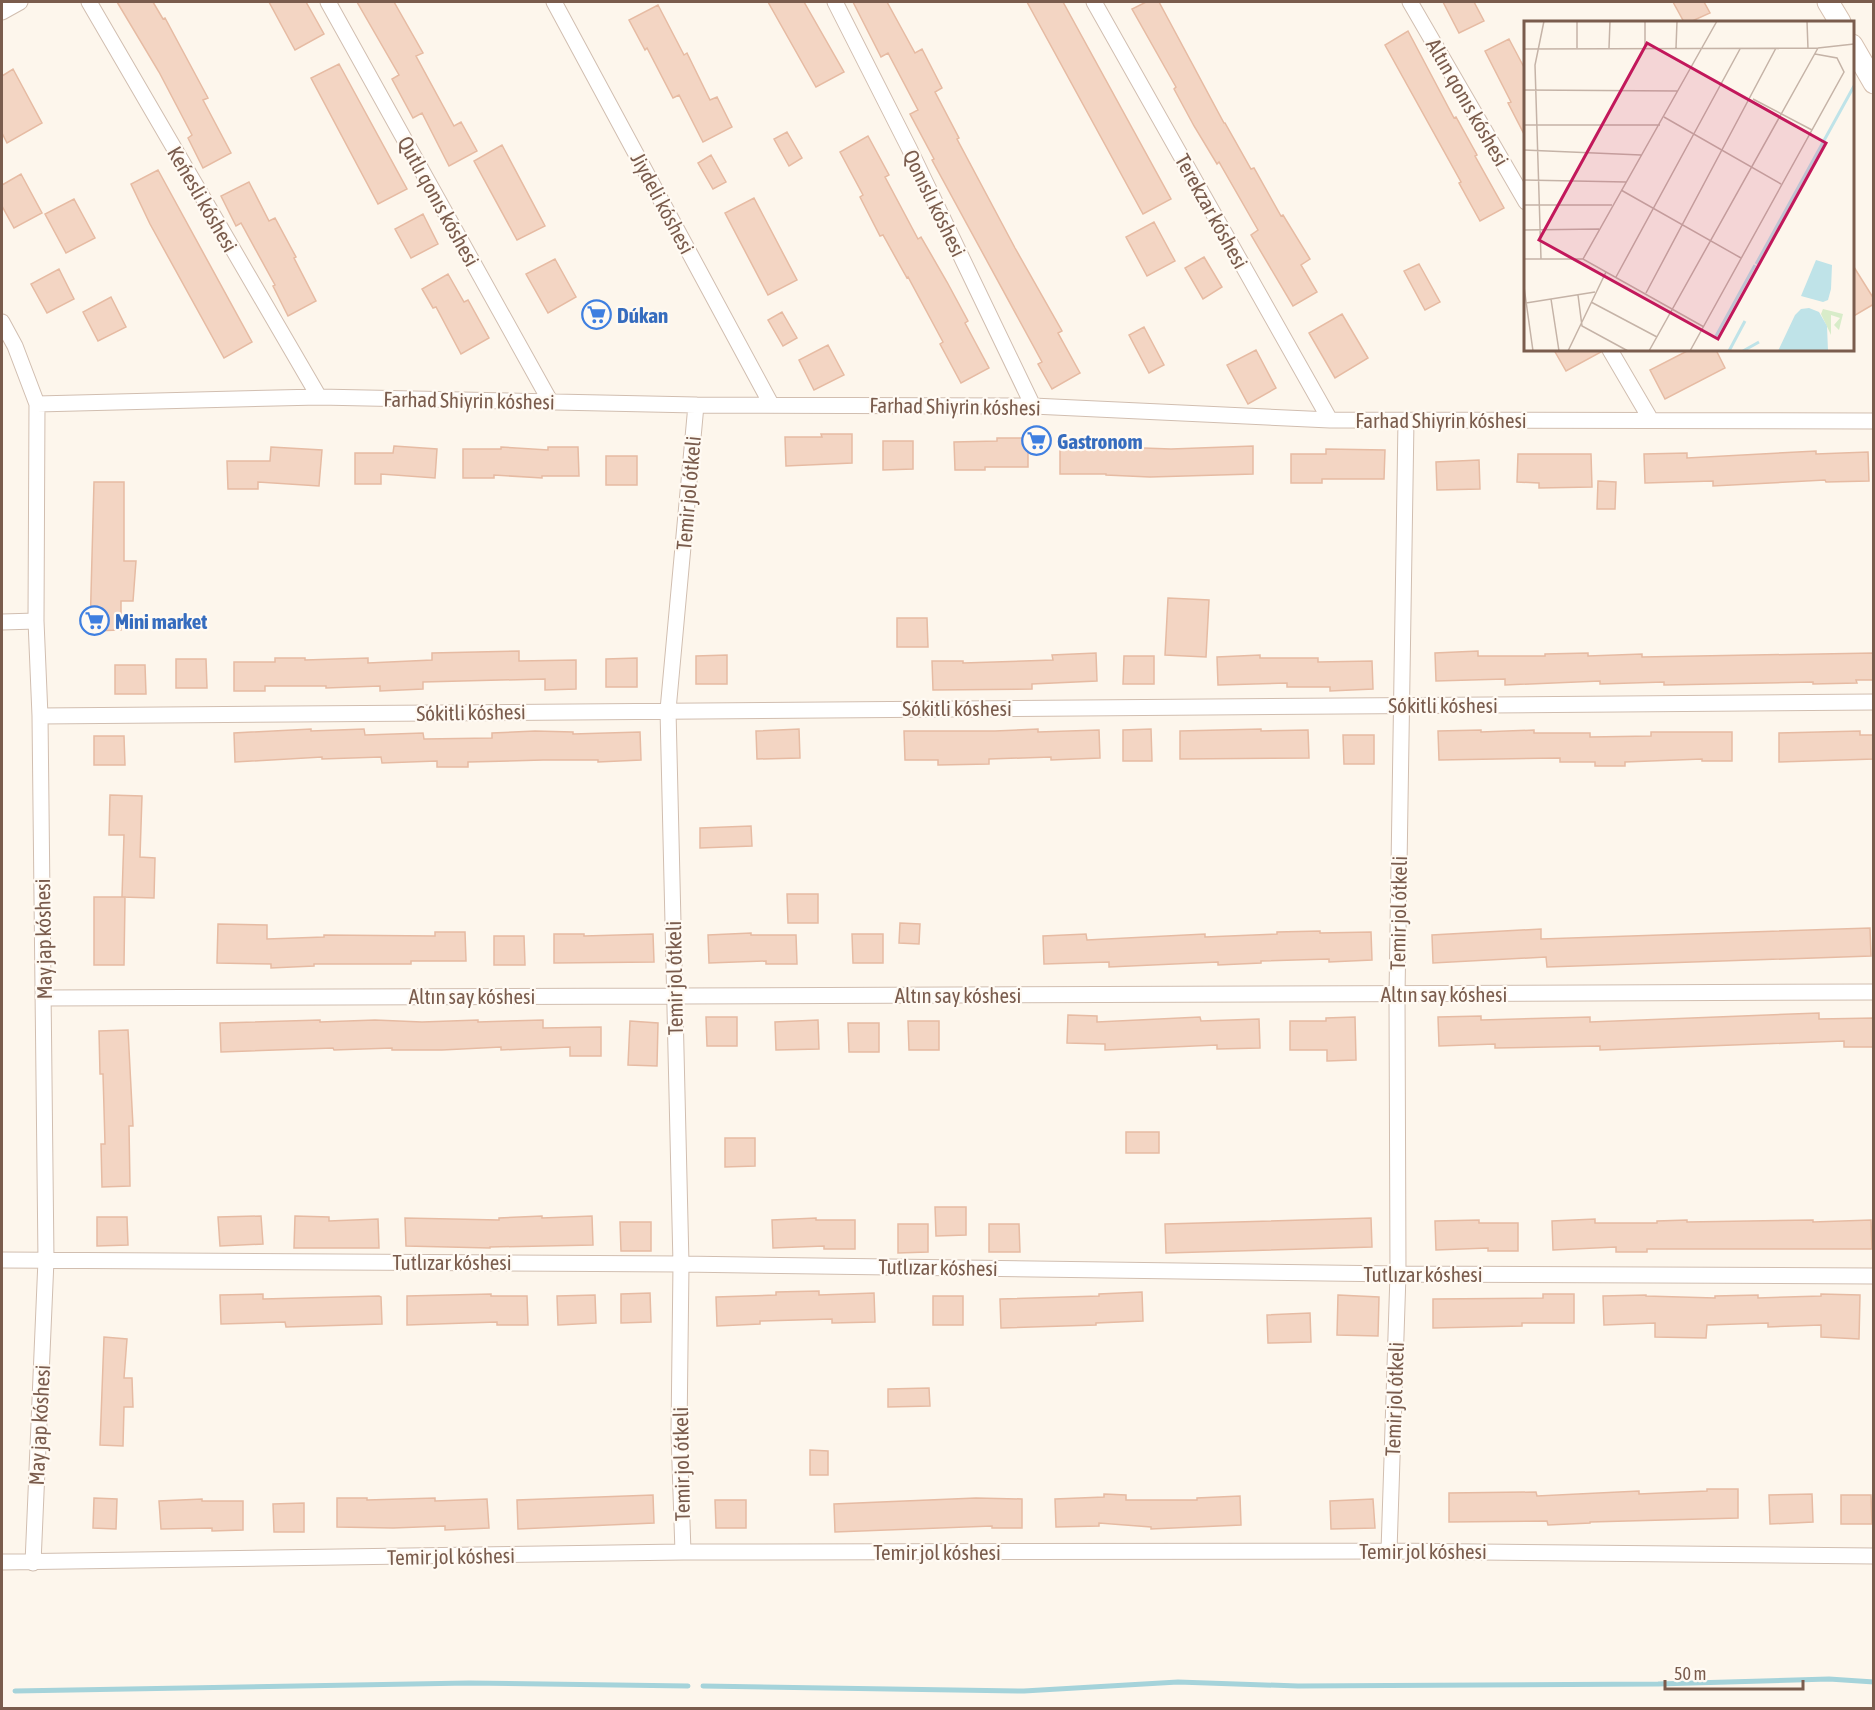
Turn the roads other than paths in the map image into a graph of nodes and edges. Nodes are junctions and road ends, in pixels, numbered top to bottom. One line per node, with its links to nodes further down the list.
1 (20, 2): 9 (street)
2 (88, 2): 16 (street, Keńesli kóshesi)
3 (328, 2): 17 (street, Qutlı qonıs kóshesi)
4 (554, 2): 19 (street, Jiydeli kóshesi)
5 (835, 2): 21 (street, Qonıslı kóshesi)
6 (1094, 2): 22 (street, Terekzar kóshesi)
7 (1410, 2): 13 (street, Altın qonıs kóshesi)
8 (1829, 2): 10 (main road)
9 (2, 12)
10 (1839, 21)
11 (1854, 48): 12 (main road)
12 (1874, 83)
13 (1524, 199)
14 (2, 322): 18 (street, May jap kóshesi)
15 (1611, 351): 24 (street)
16 (319, 397): 17 (street, Farhad Shiyrin kóshesi); 18 (street, Farhad Shiyrin kóshesi)
17 (550, 401): 20 (street, Farhad Shiyrin kóshesi)
18 (37, 404): 26 (street, May jap kóshesi)
19 (771, 404): 20 (street, Farhad Shiyrin kóshesi); 21 (street, Farhad Shiyrin kóshesi)
20 (696, 405): 30 (street, Temir jol ótkeli)
21 (1033, 406): 22 (street, Farhad Shiyrin kóshesi)
22 (1330, 420): 23 (street, Farhad Shiyrin kóshesi)
23 (1406, 420): 24 (street, Farhad Shiyrin kóshesi); 29 (street, Temir jol ótkeli)
24 (1651, 420): 25 (street, Farhad Shiyrin kóshesi)
25 (1874, 421)
26 (36, 621): 27 (street); 31 (street, May jap kóshesi)
27 (2, 622)
28 (1874, 702): 29 (street, Sókitli kóshesi)
29 (1401, 705): 30 (street, Sókitli kóshesi); 34 (street, Temir jol ótkeli)
30 (668, 710): 31 (street, Sókitli kóshesi); 33 (street, Temir jol ótkeli)
31 (40, 716): 35 (street, May jap kóshesi)
32 (1874, 992): 34 (street, Altın say kóshesi)
33 (674, 995): 34 (street, Altın say kóshesi); 35 (street, Altın say kóshesi); 38 (street, Temir jol ótkeli)
34 (1397, 995): 39 (street, Temir jol ótkeli)
35 (43, 998): 37 (street, May jap kóshesi)
36 (2, 1260): 37 (street, Tutlızar kóshesi)
37 (46, 1260): 38 (street, Tutlızar kóshesi); 45 (street, May jap kóshesi)
38 (681, 1264): 39 (street, Tutlızar kóshesi); 42 (street, Temir jol ótkeli)
39 (1398, 1274): 40 (street, Tutlızar kóshesi); 41 (street, Temir jol ótkeli)
40 (1874, 1276)
41 (1389, 1551): 42 (street, Temir jol kóshesi); 43 (street, Temir jol kóshesi)
42 (683, 1552): 45 (street, Temir jol kóshesi)
43 (1874, 1556)
44 (2, 1562): 45 (street, Temir jol kóshesi)
45 (33, 1563)

